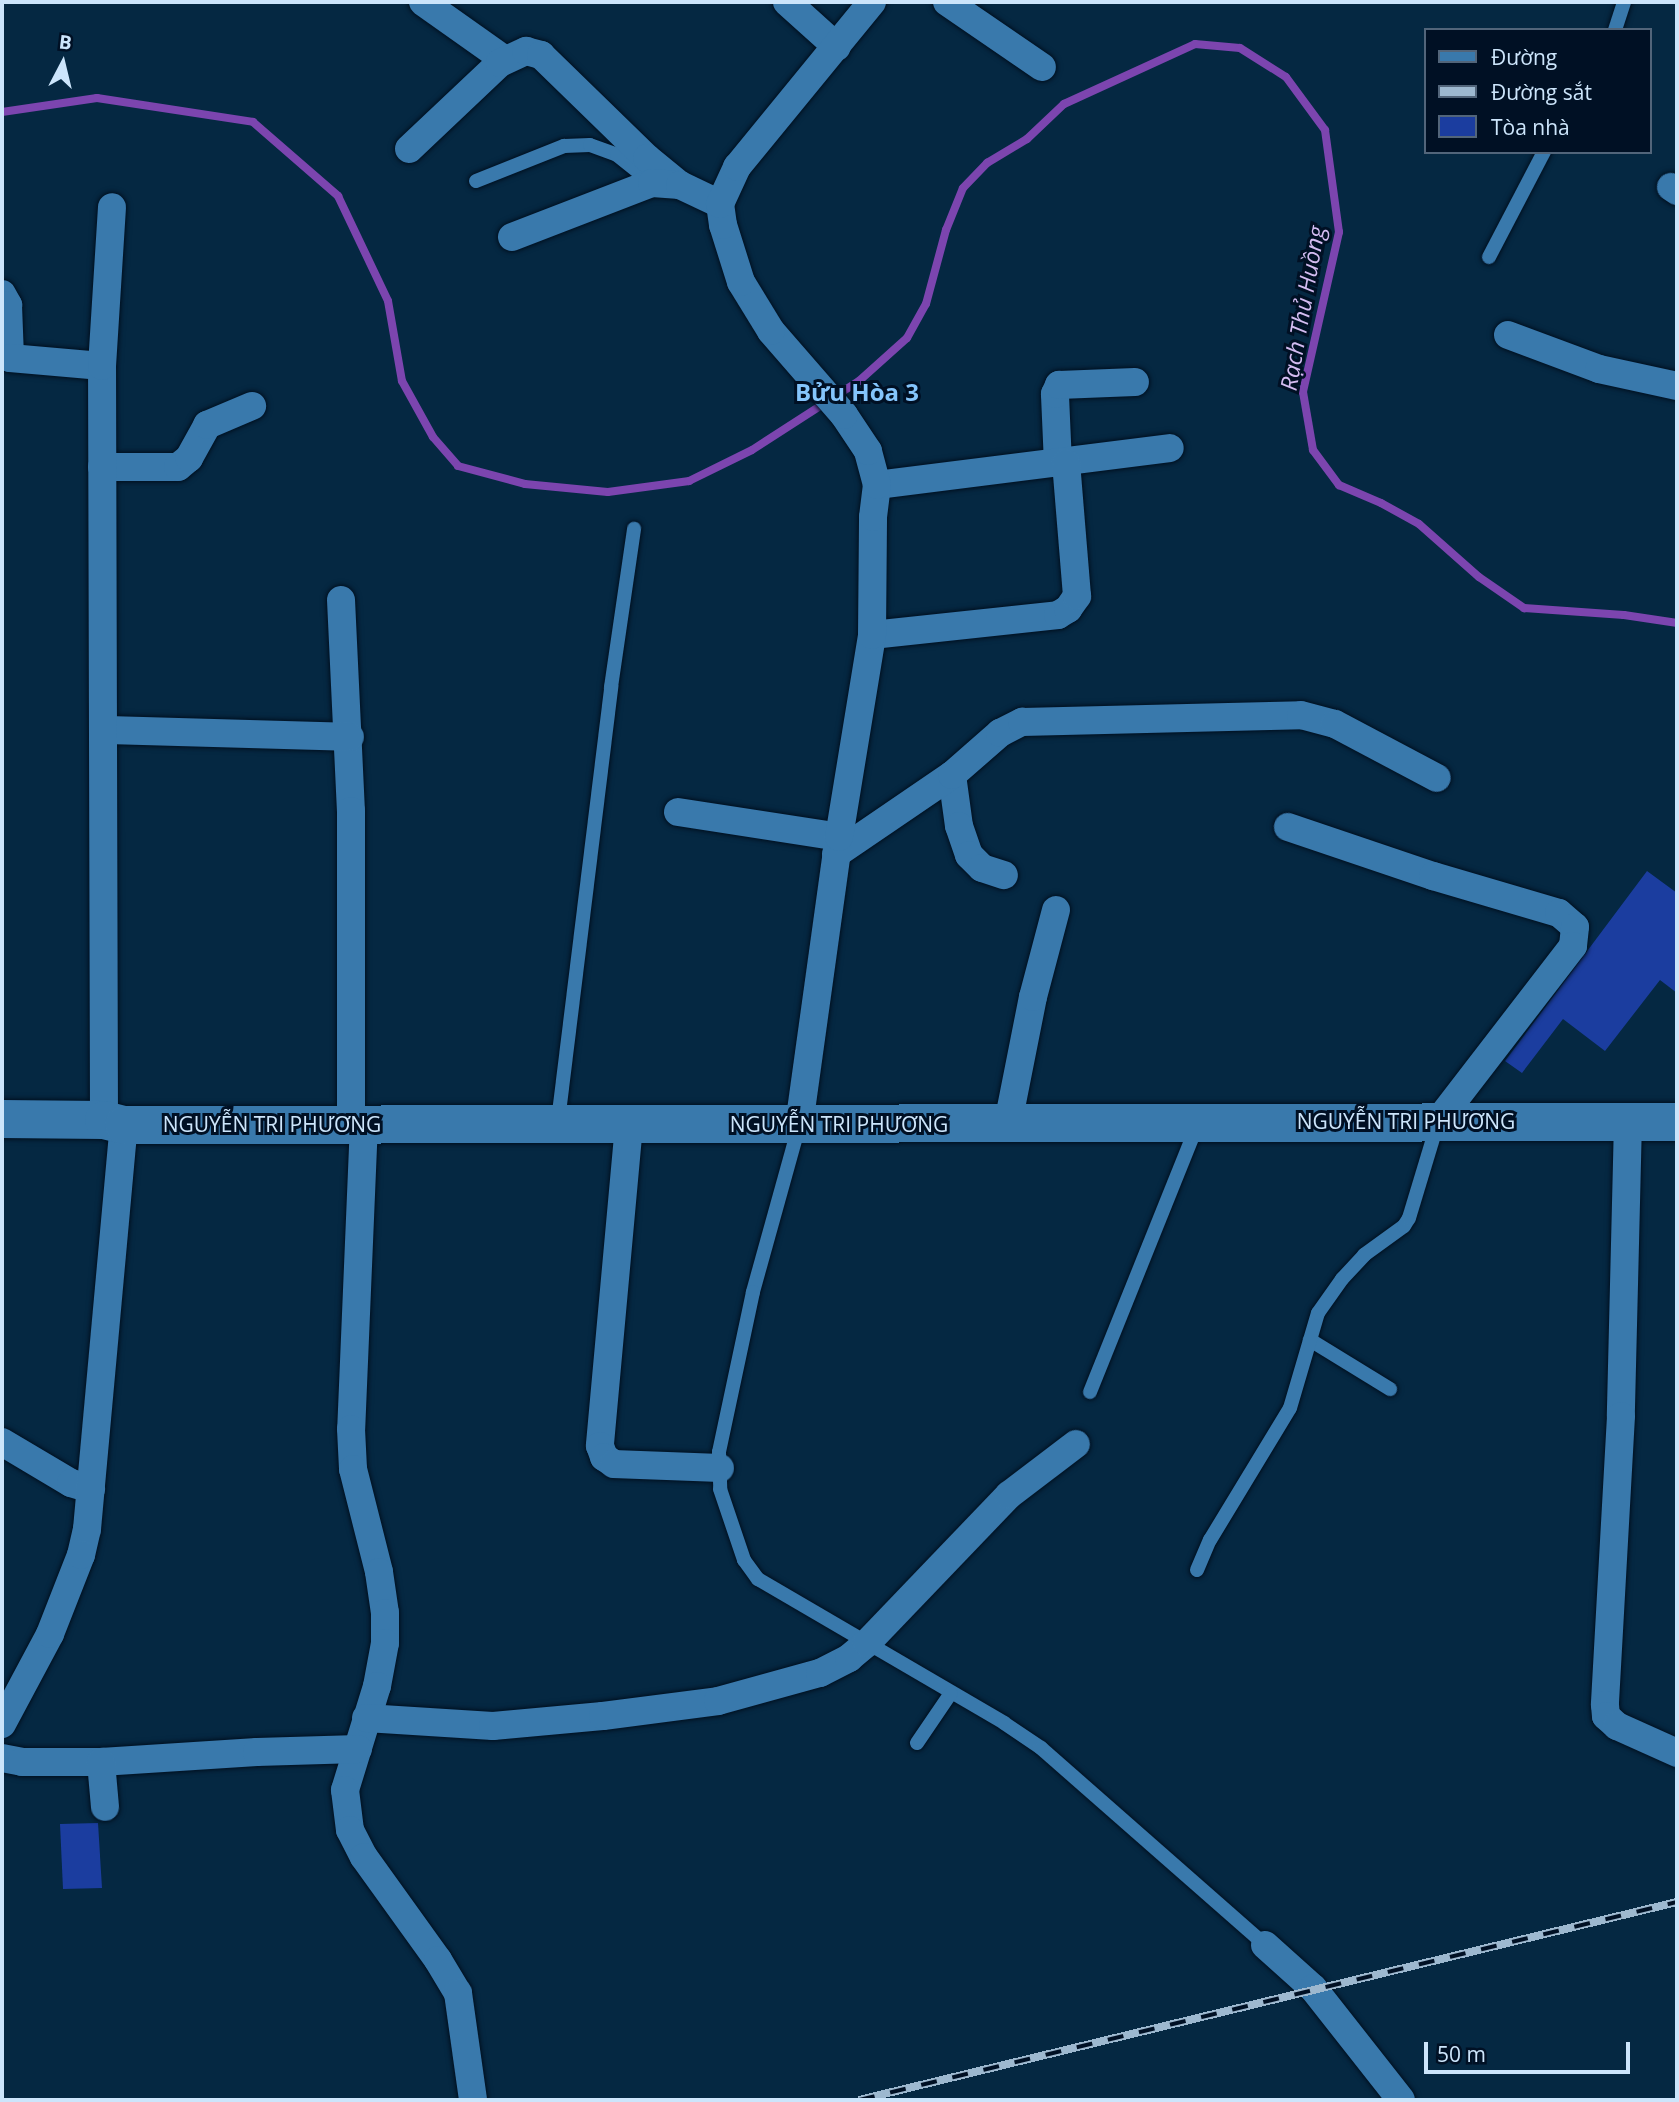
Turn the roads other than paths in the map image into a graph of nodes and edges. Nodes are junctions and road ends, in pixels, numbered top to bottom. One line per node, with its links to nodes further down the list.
1 (424, 2): 8 (street)
2 (787, 2): 7 (street)
3 (872, 2): 7 (street)
4 (947, 2): 9 (street)
5 (1624, 2): 6 (lane)
6 (1616, 28)
7 (837, 47): 14 (street)
8 (505, 60): 10 (street); 13 (street)
9 (1042, 67)
10 (409, 149)
11 (1543, 154): 17 (lane)
12 (476, 181): 13 (lane)
13 (666, 184): 14 (street); 16 (street)
14 (720, 204): 28 (street)
15 (112, 207): 21 (street)
16 (512, 237)
17 (1489, 257)
18 (2, 294): 20 (street)
19 (1508, 335): 23 (street)
20 (6, 357): 21 (street)
21 (102, 366): 27 (street)
22 (1135, 382): 26 (street)
23 (1677, 386)
24 (251, 406): 27 (street)
25 (1170, 448): 26 (street)
26 (1062, 464): 28 (street); 31 (street)
27 (102, 467): 32 (street)
28 (877, 485): 31 (street)
29 (634, 529): 49 (lane)
30 (341, 600): 33 (street)
31 (872, 635): 38 (street)
32 (104, 730): 33 (street); 44 (street)
33 (350, 737): 47 (street)
34 (953, 775): 35 (street); 38 (street); 39 (street)
35 (1437, 778)
36 (678, 813): 38 (street)
37 (1288, 827): 42 (street)
38 (837, 846): 51 (street)
39 (1004, 875)
40 (1056, 910): 48 (street)
41 (2, 1119): 44 (main road, NGUYỄN TRI PHƯƠNG)
42 (1438, 1120): 43 (main road, NGUYỄN TRI PHƯƠNG); 45 (main road, NGUYỄN TRI PHƯƠNG); 52 (lane)
43 (1628, 1121): 46 (main road, NGUYỄN TRI PHƯƠNG); 66 (street)
44 (114, 1122): 47 (main road, NGUYỄN TRI PHƯƠNG); 58 (street)
45 (1199, 1122): 48 (main road, NGUYỄN TRI PHƯƠNG); 54 (lane)
46 (1677, 1122)
47 (358, 1123): 49 (main road, NGUYỄN TRI PHƯƠNG); 62 (street)
48 (1008, 1123): 51 (main road, NGUYỄN TRI PHƯƠNG)
49 (558, 1124): 50 (main road, NGUYỄN TRI PHƯƠNG)
50 (629, 1125): 51 (main road, NGUYỄN TRI PHƯƠNG); 57 (street)
51 (799, 1125): 57 (lane)
52 (1310, 1340): 53 (lane); 59 (lane)
53 (1390, 1389)
54 (1090, 1392)
55 (2, 1443): 58 (street)
56 (1076, 1444): 60 (street)
57 (720, 1468): 60 (lane)
58 (91, 1489): 63 (street)
59 (1197, 1570)
60 (867, 1643): 61 (lane); 62 (street)
61 (951, 1693): 64 (lane); 70 (lane)
62 (366, 1718): 65 (street)
63 (2, 1724)
64 (917, 1743)
65 (358, 1749): 68 (street); 71 (street)
66 (1677, 1753)
67 (2, 1758): 68 (street)
68 (102, 1762): 69 (street)
69 (106, 1807)
70 (1265, 1945): 72 (street)
71 (473, 2100)
72 (1401, 2100)

